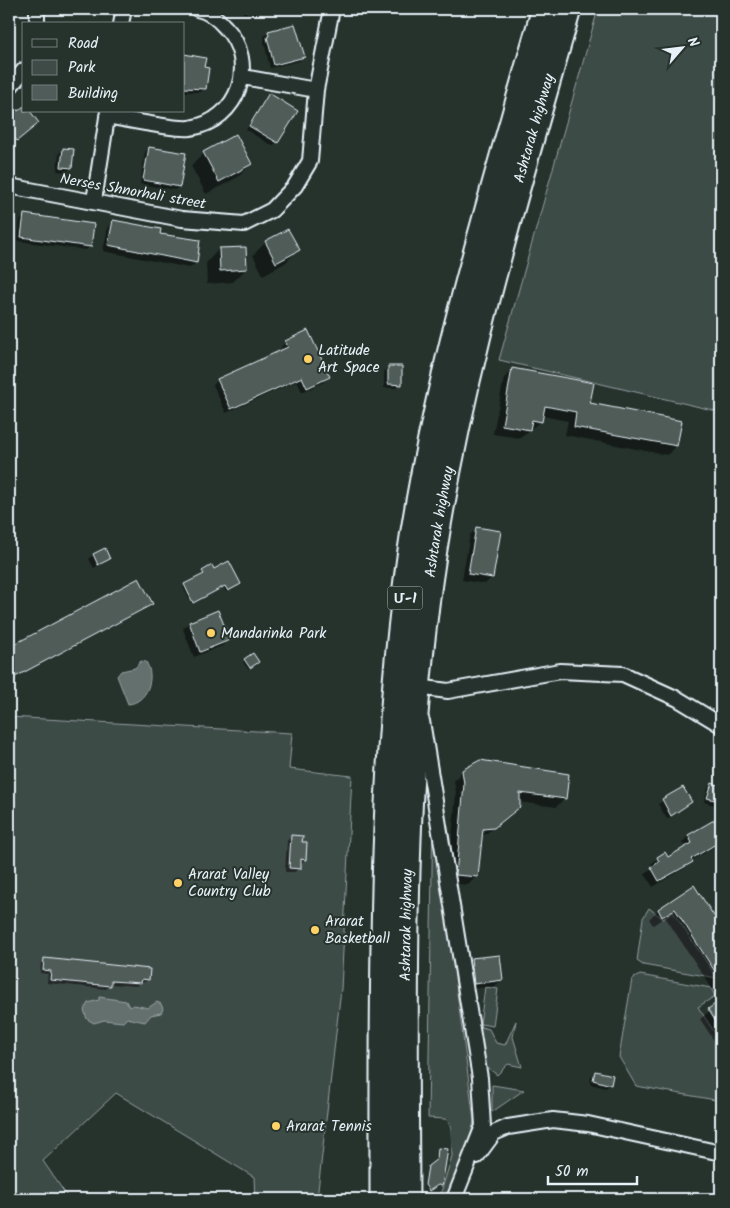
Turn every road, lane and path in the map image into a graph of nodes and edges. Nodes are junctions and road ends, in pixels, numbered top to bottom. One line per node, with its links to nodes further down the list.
1 (37, 9): 7 (street)
2 (124, 9): 8 (street)
3 (197, 9): 10 (street)
4 (332, 9): 12 (street, Nerses Shnorhali street)
5 (568, 9): 16 (highway, Ashtarak highway / Մ-1)
6 (544, 11): 16 (highway, Ashtarak highway / Մ-1)
7 (36, 22)
8 (121, 22)
9 (22, 72): 11 (street)
10 (243, 76): 12 (street); 13 (street)
11 (9, 88)
12 (316, 90): 15 (street, Nerses Shnorhali street)
13 (107, 114): 15 (street)
14 (9, 186): 15 (street, Nerses Shnorhali street)
15 (94, 201)
16 (501, 203): 17 (highway, Ashtarak highway / Մ-1); 21 (highway, Ashtarak highway / Մ-1)
17 (416, 697): 18 (street); 20 (street); 22 (highway, Ashtarak highway / Մ-1)
18 (721, 725)
19 (721, 1153): 20 (street)
20 (463, 1175): 23 (street)
21 (383, 1199)
22 (406, 1199)
23 (454, 1199)

